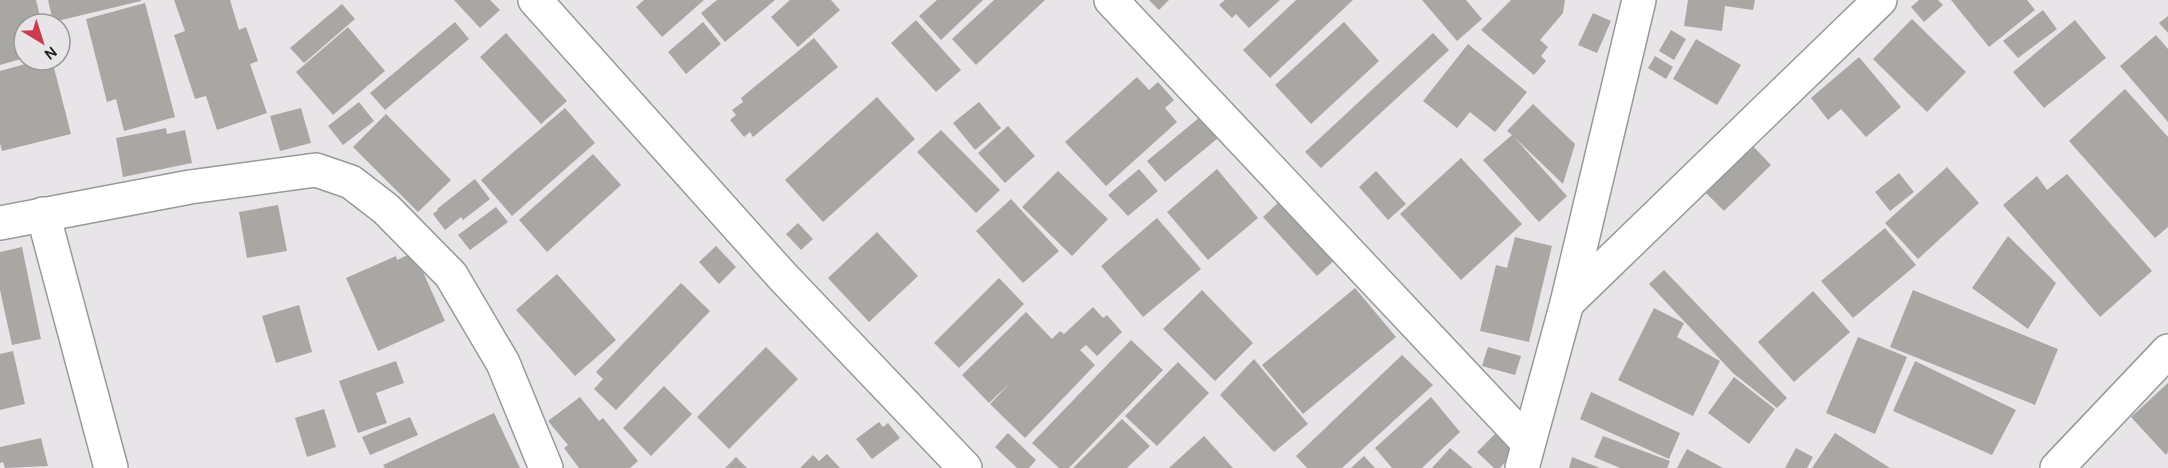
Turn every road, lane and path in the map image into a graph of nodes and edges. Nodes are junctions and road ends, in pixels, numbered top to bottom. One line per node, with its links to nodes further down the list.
1 (535, 0): 13 (street)
2 (1111, 0): 9 (street)
3 (1639, 0): 7 (street)
4 (1880, 0): 7 (street)
5 (43, 214): 6 (street); 11 (street); 12 (street)
6 (0, 223)
7 (1567, 303): 9 (street)
8 (2168, 351): 10 (street)
9 (1525, 455)
10 (2070, 463)
11 (111, 468)
12 (546, 468)
13 (965, 468)

